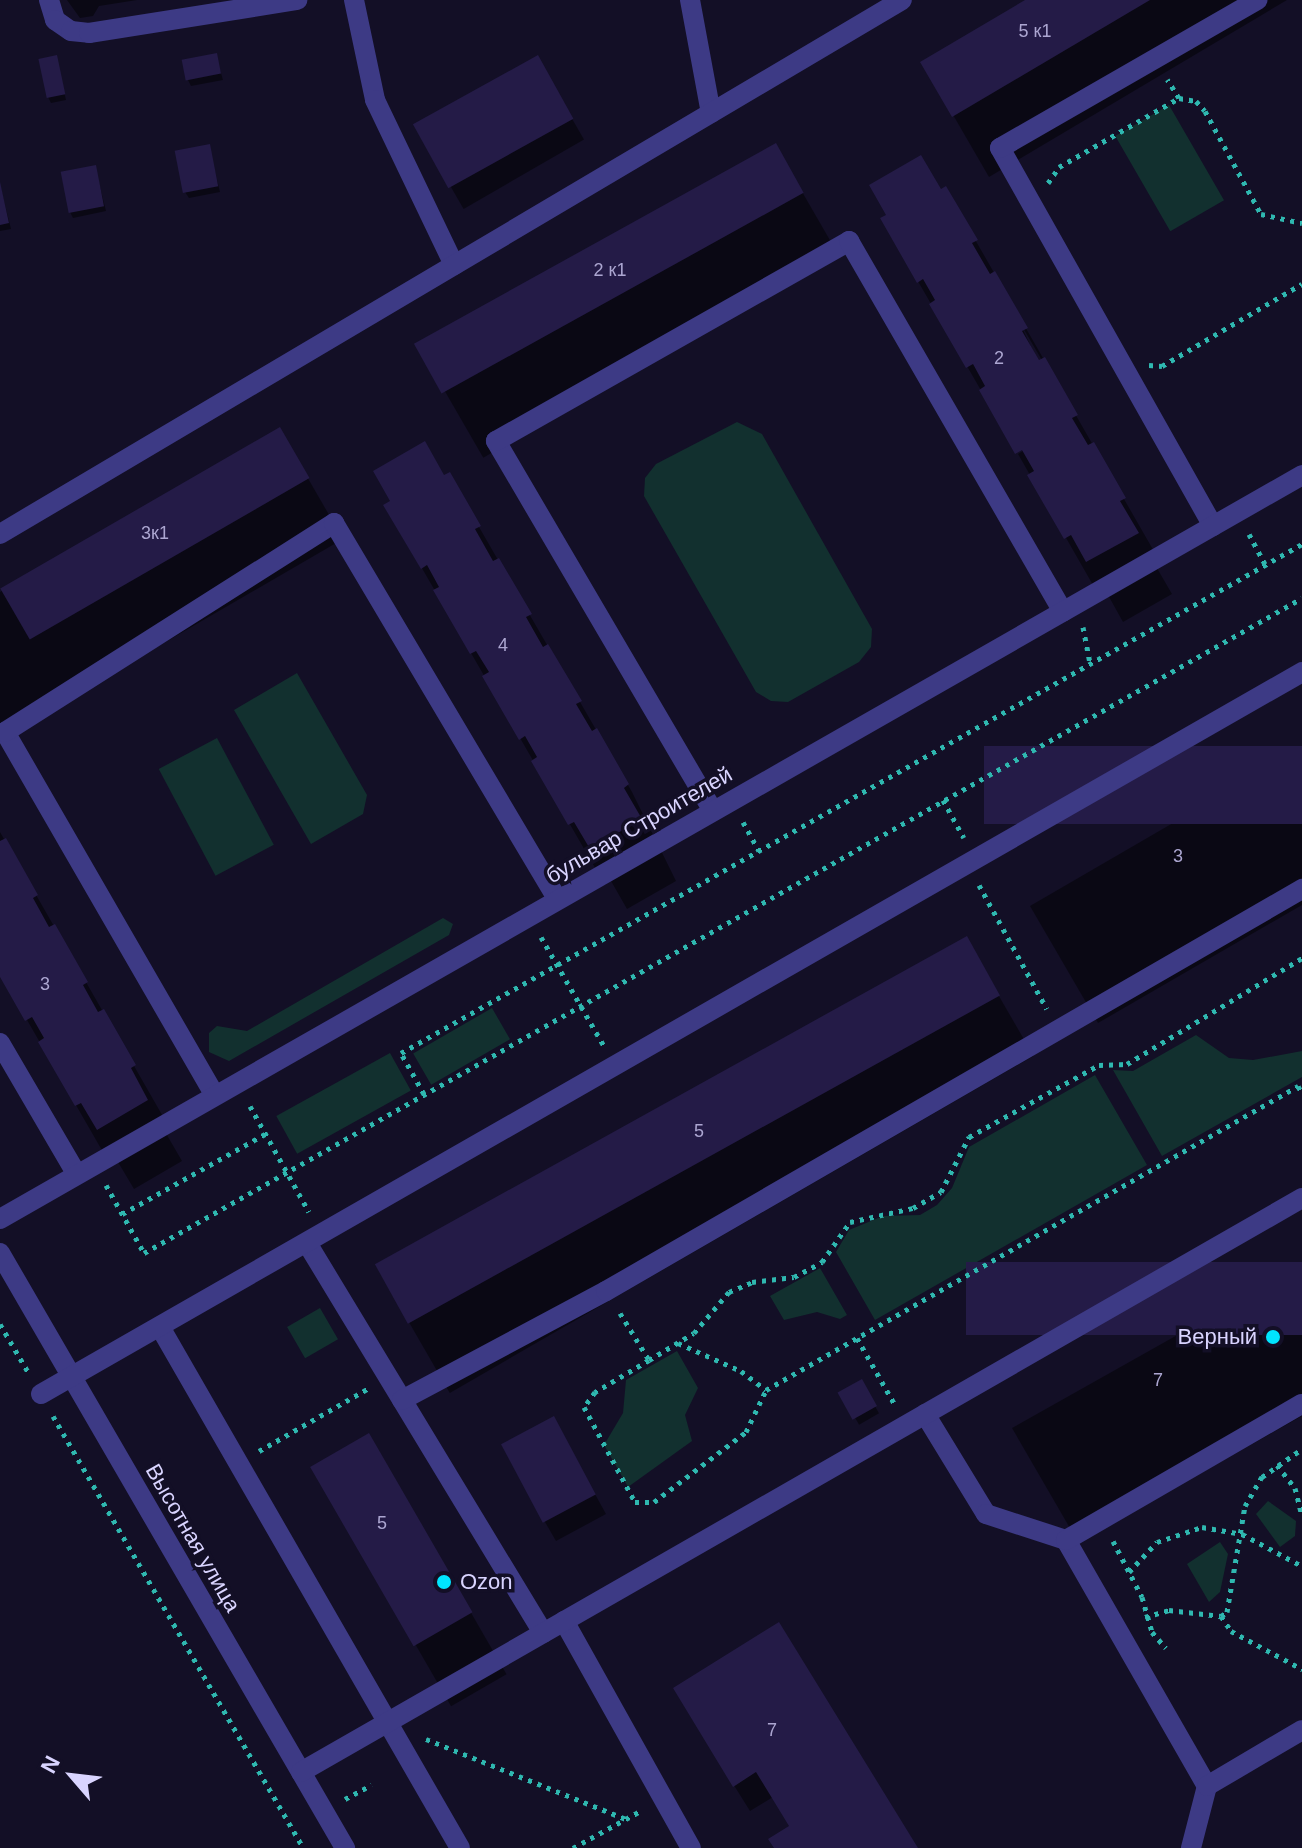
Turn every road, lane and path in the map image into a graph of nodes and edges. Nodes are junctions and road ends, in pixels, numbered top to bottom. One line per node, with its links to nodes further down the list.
1 (49, 0): 2 (street)
2 (297, 0)
3 (354, 0): 12 (street)
4 (690, 0): 9 (street)
5 (902, 0): 9 (street)
6 (1257, 0): 7 (street)
7 (1154, 59): 8 (path); 17 (street)
8 (1179, 98): 10 (path); 11 (path)
9 (711, 113): 12 (street)
10 (1048, 190)
11 (1302, 223)
12 (454, 265): 18 (street)
13 (1302, 284): 14 (path)
14 (1141, 352)
15 (1302, 475): 16 (street, бульвар Строителей)
16 (1237, 513): 17 (street, бульвар Строителей); 20 (path)
17 (1213, 526): 22 (street, бульвар Строителей)
18 (0, 534)
19 (1302, 544): 20 (path)
20 (1265, 564): 23 (path)
21 (1302, 598): 25 (path)
22 (1071, 607): 23 (path); 26 (street, бульвар Строителей); 26 (street)
23 (1090, 664): 32 (path)
24 (1302, 672): 27 (street)
25 (943, 800): 27 (path); 33 (path)
26 (713, 811): 29 (street, бульвар Строителей)
27 (972, 861): 34 (path); 36 (street)
28 (1302, 889): 34 (street)
29 (557, 899): 30 (street, бульвар Строителей); 40 (street)
30 (529, 915): 32 (path); 37 (street, бульвар Строителей)
31 (1302, 958): 54 (path)
32 (557, 965): 33 (path); 41 (path)
33 (581, 1006): 36 (path); 41 (path)
34 (1057, 1028): 50 (street)
35 (0, 1043): 43 (street)
36 (615, 1066): 48 (street)
37 (236, 1082): 40 (street, бульвар Строителей); 42 (path)
38 (1300, 1085): 39 (path); 53 (path)
39 (1302, 1093)
40 (214, 1094): 43 (street, бульвар Строителей)
41 (424, 1094): 44 (path)
42 (265, 1134): 44 (path); 46 (path)
43 (85, 1168): 46 (path); 47 (street, бульвар Строителей)
44 (287, 1172): 46 (path); 48 (path)
45 (1302, 1198): 62 (street)
46 (122, 1214)
47 (0, 1219)
48 (314, 1238): 52 (street); 57 (street)
49 (0, 1253): 56 (street, Высотная улица)
50 (606, 1291): 55 (path); 60 (street)
51 (0, 1324): 59 (path)
52 (160, 1327): 56 (street); 65 (street)
53 (857, 1338): 58 (path); 63 (path)
54 (678, 1343): 55 (path); 58 (path)
55 (649, 1360): 58 (path)
56 (72, 1377): 59 (street); 81 (street, Высотная улица)
57 (388, 1377): 60 (street); 65 (path)
58 (766, 1390)
59 (41, 1394): 85 (path)
60 (402, 1400): 76 (street)
61 (1302, 1404): 67 (street)
62 (925, 1414): 63 (street); 70 (street)
63 (906, 1425): 75 (street)
64 (1302, 1449): 66 (path)
65 (238, 1463): 79 (street)
66 (1277, 1465): 68 (path); 69 (path)
67 (1115, 1512): 70 (street); 72 (path)
68 (1302, 1516)
69 (1242, 1534): 71 (path); 72 (path); 73 (path)
70 (1066, 1540): 82 (street)
71 (1302, 1566)
72 (1129, 1572): 74 (path)
73 (1221, 1616): 74 (path); 78 (path)
74 (1145, 1617): 77 (path)
75 (564, 1621): 76 (street); 83 (street)
76 (543, 1633): 79 (street)
77 (1166, 1648)
78 (1302, 1669)
79 (386, 1723): 81 (street); 84 (path); 87 (street)
80 (1302, 1730): 82 (street)
81 (301, 1772): 86 (street, Высотная улица)
82 (1207, 1786): 90 (street)
83 (663, 1798): 84 (path); 89 (street)
84 (626, 1819): 88 (path)
85 (303, 1848)
86 (345, 1848)
87 (460, 1848)
88 (573, 1848)
89 (691, 1848)
90 (1191, 1848)

